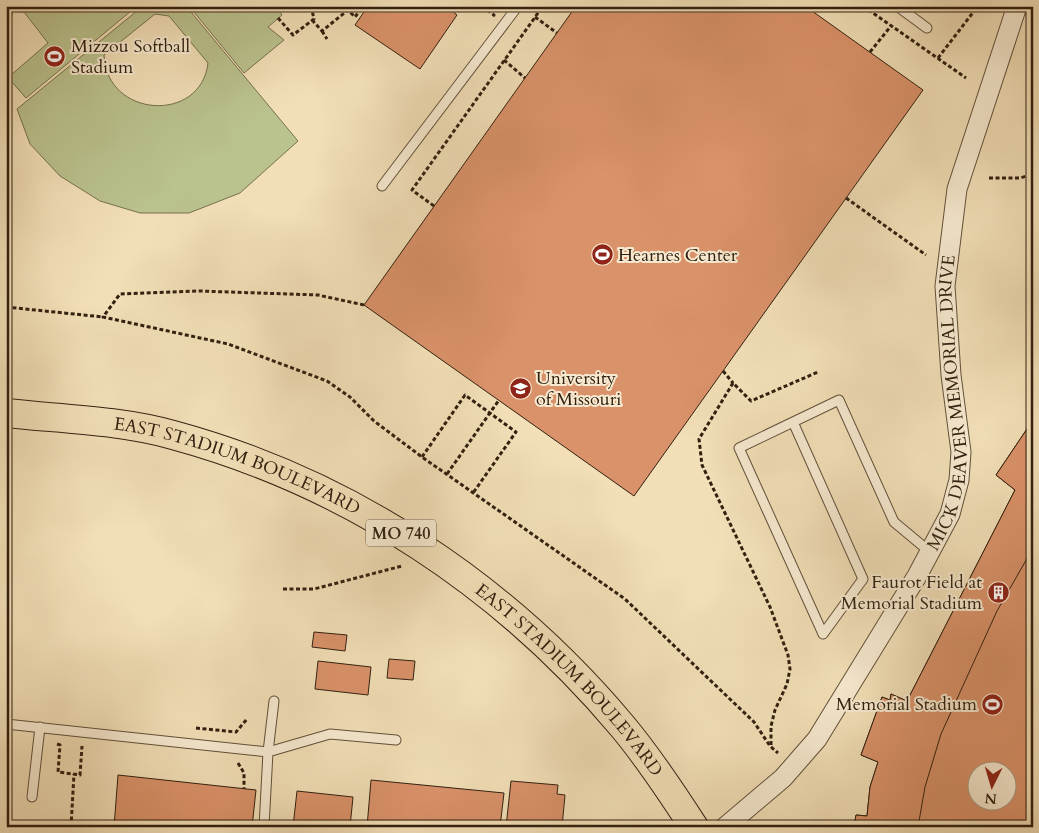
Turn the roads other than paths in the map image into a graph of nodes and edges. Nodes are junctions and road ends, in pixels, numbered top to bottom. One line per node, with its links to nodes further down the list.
1 (518, 6): 5 (lane)
2 (896, 6): 4 (lane)
3 (1017, 6): 8 (street, MICK DEAVER MEMORIAL DRIVE)
4 (927, 28)
5 (382, 186)
6 (6, 413): 16 (main road, EAST STADIUM BOULEVARD / MO 740)
7 (793, 422): 7 (lane); 8 (lane)
8 (930, 552): 17 (street, MICK DEAVER MEMORIAL DRIVE)
9 (274, 701): 13 (lane)
10 (6, 724): 11 (lane)
11 (40, 728): 13 (lane); 14 (lane)
12 (396, 740): 13 (lane)
13 (268, 752): 15 (lane)
14 (32, 796)
15 (264, 827)
16 (694, 827)
17 (725, 827)

